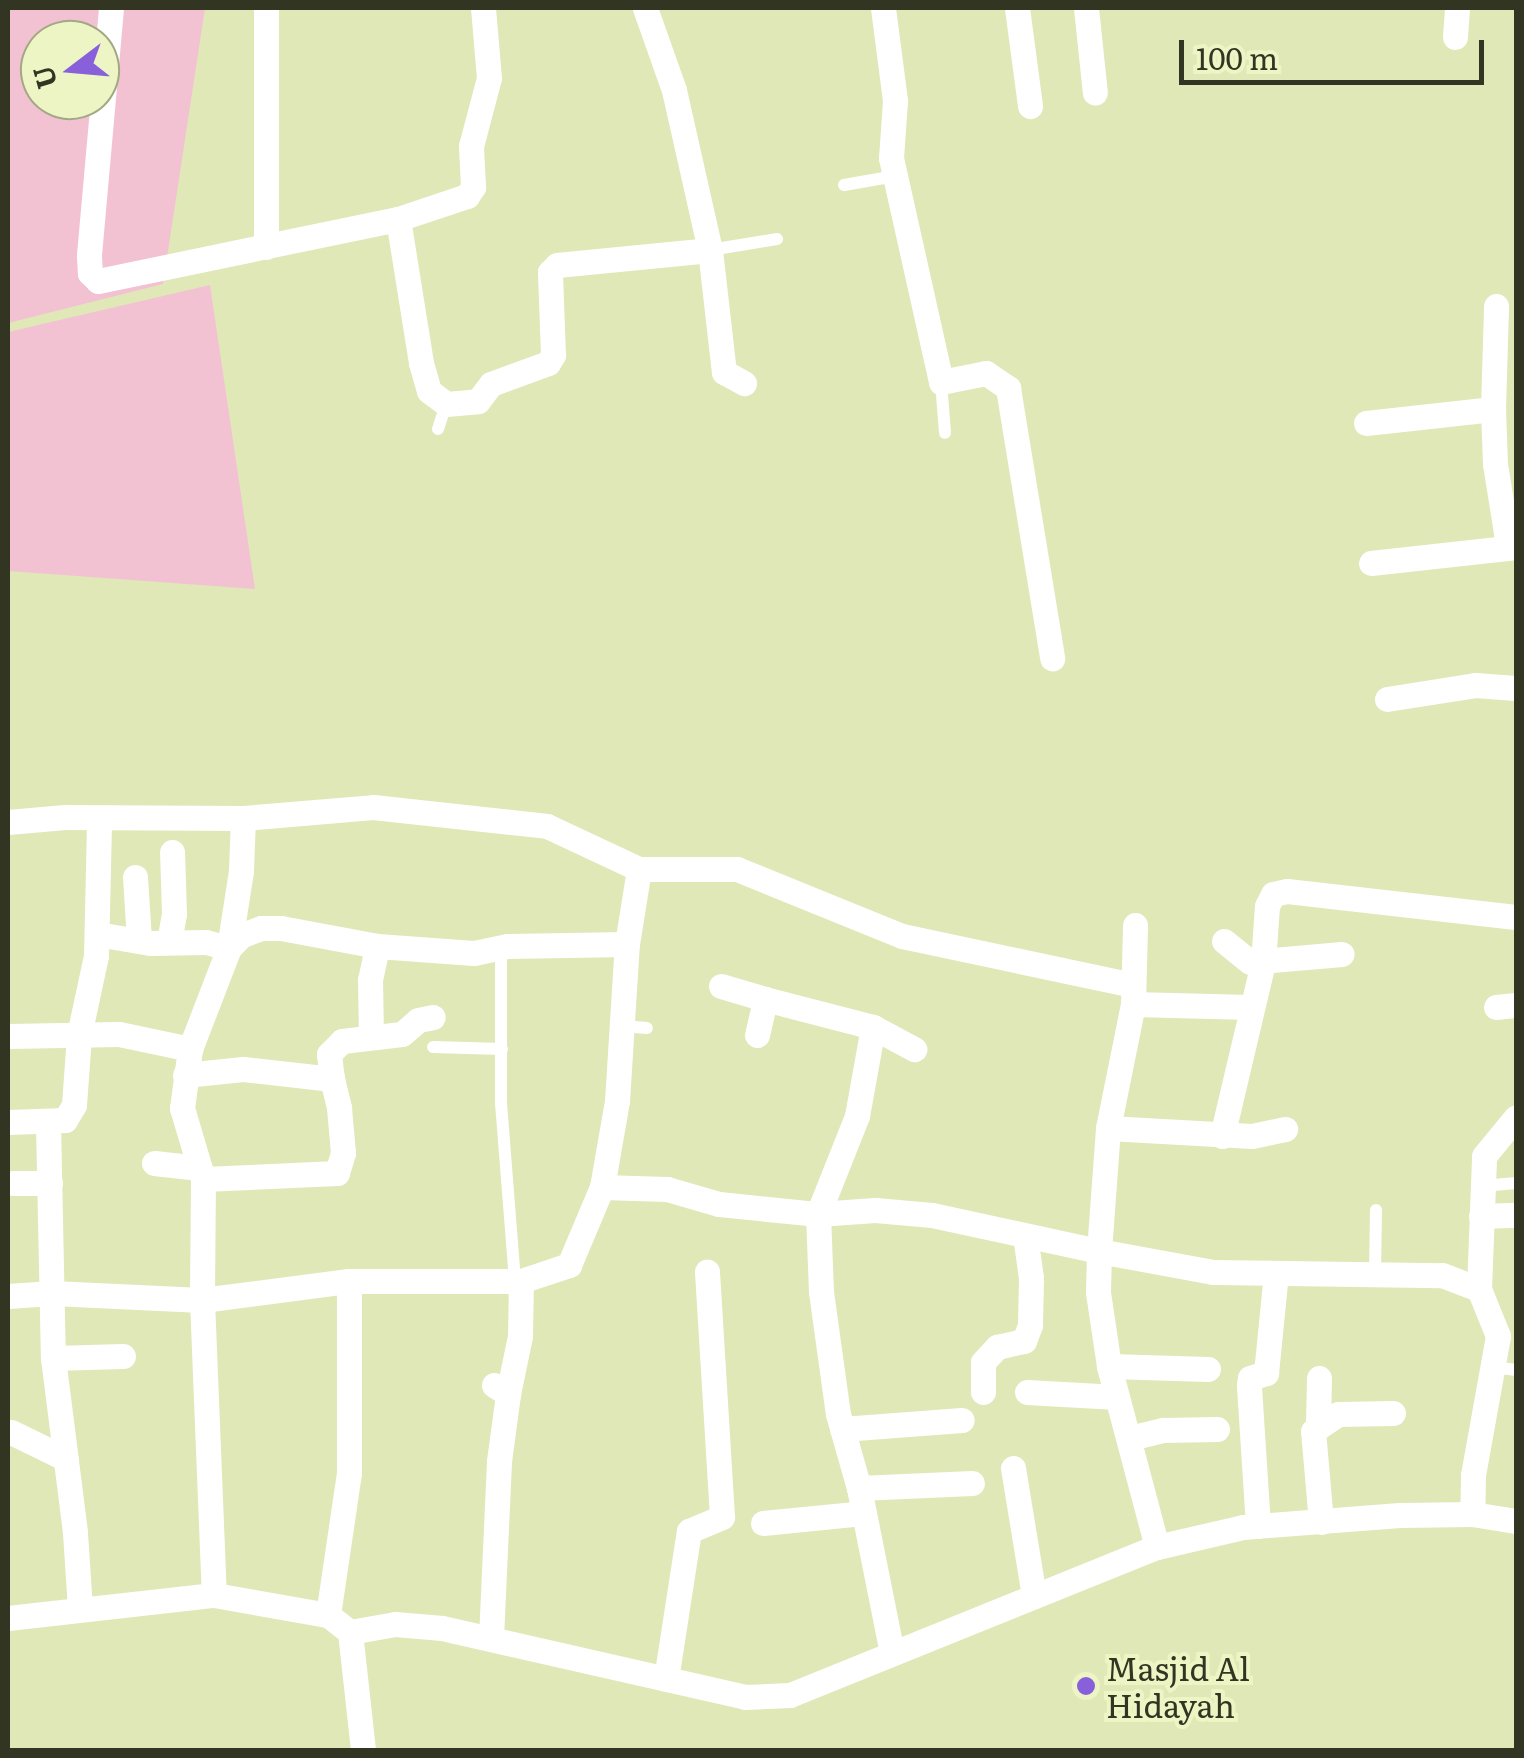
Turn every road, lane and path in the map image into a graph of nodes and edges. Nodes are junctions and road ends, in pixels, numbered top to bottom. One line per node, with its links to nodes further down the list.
1 (111, 8): 16 (street)
2 (266, 8): 16 (street)
3 (482, 8): 14 (street)
4 (646, 8): 17 (street)
5 (883, 8): 12 (street)
6 (1016, 8): 11 (street)
7 (1086, 8): 10 (street)
8 (1458, 8): 9 (street)
9 (1455, 38)
10 (1095, 92)
11 (1030, 106)
12 (894, 176): 13 (lane); 19 (street)
13 (844, 186)
14 (398, 218): 16 (street); 22 (street)
15 (777, 239): 17 (lane)
16 (266, 247)
17 (710, 250): 20 (street); 22 (street)
18 (1496, 306): 23 (street)
19 (938, 373): 26 (lane); 30 (street)
20 (744, 383)
21 (1516, 394): 23 (street)
22 (446, 404): 25 (lane)
23 (1493, 409): 24 (street); 27 (street)
24 (1366, 424)
25 (438, 429)
26 (945, 433)
27 (1505, 450): 28 (street)
28 (1512, 546): 29 (street)
29 (1371, 564)
30 (1052, 658)
31 (1516, 688): 32 (street)
32 (1387, 699)
33 (243, 818): 34 (street); 37 (street); 47 (street)
34 (99, 819): 35 (street); 41 (street)
35 (8, 822)
36 (172, 852): 45 (street)
37 (639, 869): 43 (street); 51 (street)
38 (136, 877): 45 (street)
39 (1516, 917): 49 (street)
40 (1135, 925): 51 (street)
41 (97, 934): 45 (street); 58 (street)
42 (1224, 941): 49 (street)
43 (628, 944): 46 (street); 77 (street)
44 (376, 946): 46 (street); 47 (street); 59 (street)
45 (152, 947): 47 (street)
46 (502, 947): 62 (lane)
47 (228, 948): 61 (street)
48 (1342, 954): 49 (street)
49 (1264, 962): 53 (street)
50 (722, 986): 52 (street)
51 (1133, 994): 53 (street); 69 (street)
52 (765, 999): 55 (street); 56 (street)
53 (1250, 1006): 71 (street)
54 (433, 1018): 59 (street)
55 (873, 1027): 63 (street); 80 (street)
56 (756, 1035)
57 (8, 1036): 58 (street)
58 (79, 1036): 61 (street); 68 (street)
59 (372, 1037): 65 (street)
60 (434, 1047): 62 (lane)
61 (190, 1049): 64 (street)
62 (502, 1049): 89 (lane)
63 (914, 1049)
64 (185, 1076): 65 (street); 73 (street)
65 (332, 1080): 73 (street)
66 (1516, 1117): 78 (street)
67 (8, 1122): 68 (street)
68 (48, 1124): 75 (street)
69 (1108, 1128): 71 (street); 84 (street)
70 (1284, 1128): 71 (street)
71 (1222, 1136)
72 (154, 1163): 73 (street)
73 (201, 1174): 93 (street)
74 (12, 1182): 75 (street)
75 (50, 1183): 91 (street)
76 (1516, 1183): 78 (lane)
77 (602, 1186): 80 (street); 89 (street)
78 (1482, 1186): 81 (street)
79 (1376, 1210): 86 (lane)
80 (818, 1214): 83 (street); 106 (street)
81 (1481, 1216): 82 (street); 90 (street)
82 (1516, 1216)
83 (1025, 1235): 84 (street); 100 (street)
84 (1100, 1251): 87 (street); 96 (street)
85 (707, 1270): 128 (street)
86 (1375, 1273): 87 (street); 90 (street)
87 (1276, 1274): 118 (street)
88 (349, 1281): 89 (street); 93 (street); 123 (street)
89 (518, 1281): 126 (street)
90 (1479, 1288): 97 (street)
91 (52, 1293): 92 (street); 93 (street); 95 (street)
92 (8, 1296)
93 (202, 1300): 120 (street)
94 (123, 1356): 95 (street)
95 (53, 1358): 110 (street)
96 (1108, 1366): 98 (street); 102 (street)
97 (1505, 1368): 114 (street)
98 (1208, 1369)
99 (1319, 1378): 105 (street)
100 (983, 1392)
101 (1027, 1392): 102 (street)
102 (1117, 1397): 109 (street)
103 (1392, 1413): 105 (street)
104 (962, 1420): 106 (street)
105 (1318, 1423): 117 (street)
106 (842, 1428): 113 (street)
107 (1216, 1429): 109 (street)
108 (11, 1432): 110 (street)
109 (1130, 1438): 119 (street)
110 (66, 1459): 122 (street)
111 (1013, 1468): 121 (street)
112 (972, 1482): 113 (street)
113 (861, 1501): 116 (street); 127 (street)
114 (1472, 1514): 115 (street); 117 (street)
115 (1516, 1521)
116 (762, 1522)
117 (1322, 1522): 118 (street)
118 (1258, 1526): 119 (street)
119 (1157, 1547): 121 (street)
120 (214, 1594): 122 (street); 123 (street)
121 (1034, 1596): 127 (street)
122 (80, 1608): 124 (street)
123 (328, 1615): 125 (street)
124 (8, 1618)
125 (350, 1632): 126 (street); 129 (street)
126 (491, 1638): 128 (street)
127 (892, 1652): 128 (street)
128 (666, 1679)
129 (363, 1750)

